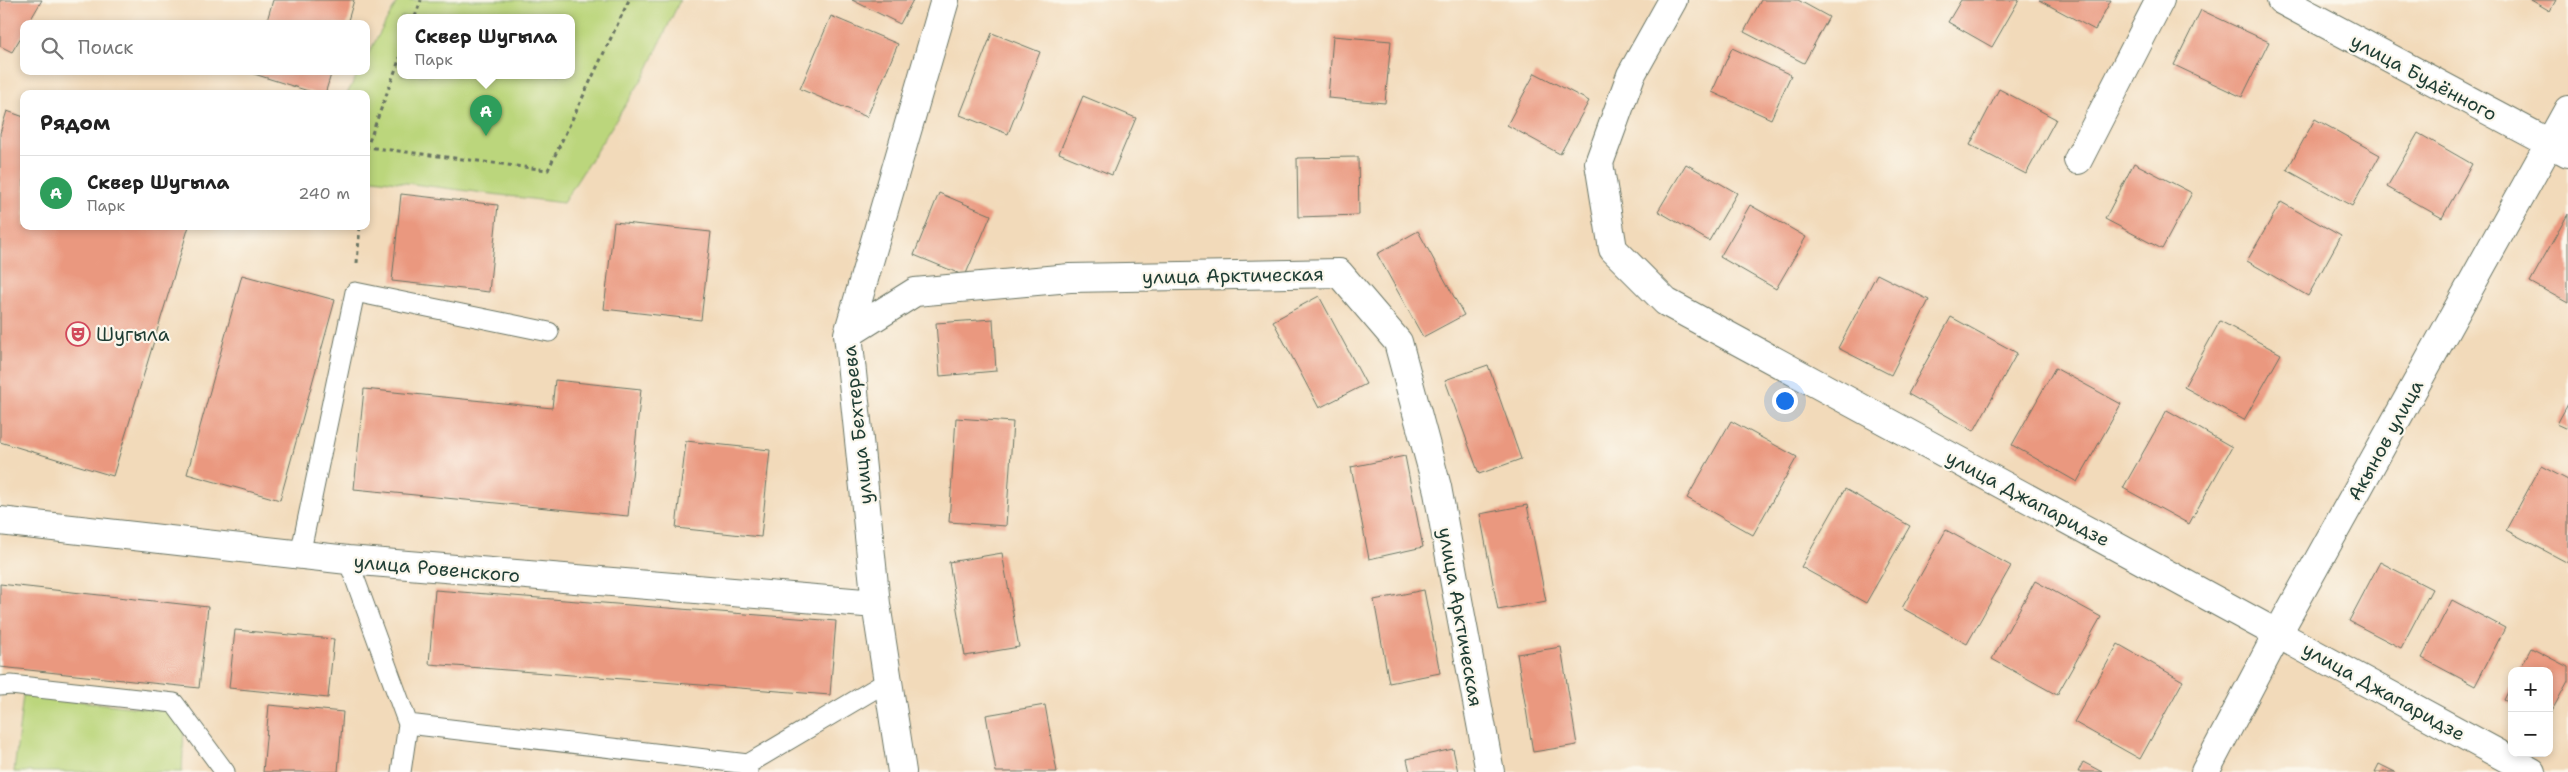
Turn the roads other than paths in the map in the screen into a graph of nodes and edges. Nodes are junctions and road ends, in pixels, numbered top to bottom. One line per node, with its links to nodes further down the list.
1 (945, 0): 9 (street, улица Бехтерева)
2 (1673, 0): 14 (street, улица Джапаридзе)
3 (2160, 0): 7 (street)
4 (2281, 0): 6 (street, улица Будённого)
5 (2568, 110): 6 (street, Акынов улица)
6 (2559, 148): 14 (street, Акынов улица)
7 (2078, 160)
8 (549, 332): 11 (lane)
9 (848, 334): 13 (street, улица Бехтерева); 22 (street, улица Арктическая)
10 (0, 521): 11 (street, улица Ровенского)
11 (300, 555): 12 (street, улица Ровенского)
12 (348, 560): 13 (street, улица Ровенского); 17 (lane)
13 (876, 604): 15 (street, улица Бехтерева)
14 (2278, 633): 23 (street, Акынов улица); 24 (street, улица Джапаридзе)
15 (888, 681): 18 (lane); 21 (street, улица Бехтерева)
16 (0, 686): 19 (lane)
17 (408, 724): 18 (lane); 20 (lane)
18 (748, 768)
19 (225, 772)
20 (401, 772)
21 (902, 772)
22 (1490, 772)
23 (2205, 772)
24 (2532, 772)

